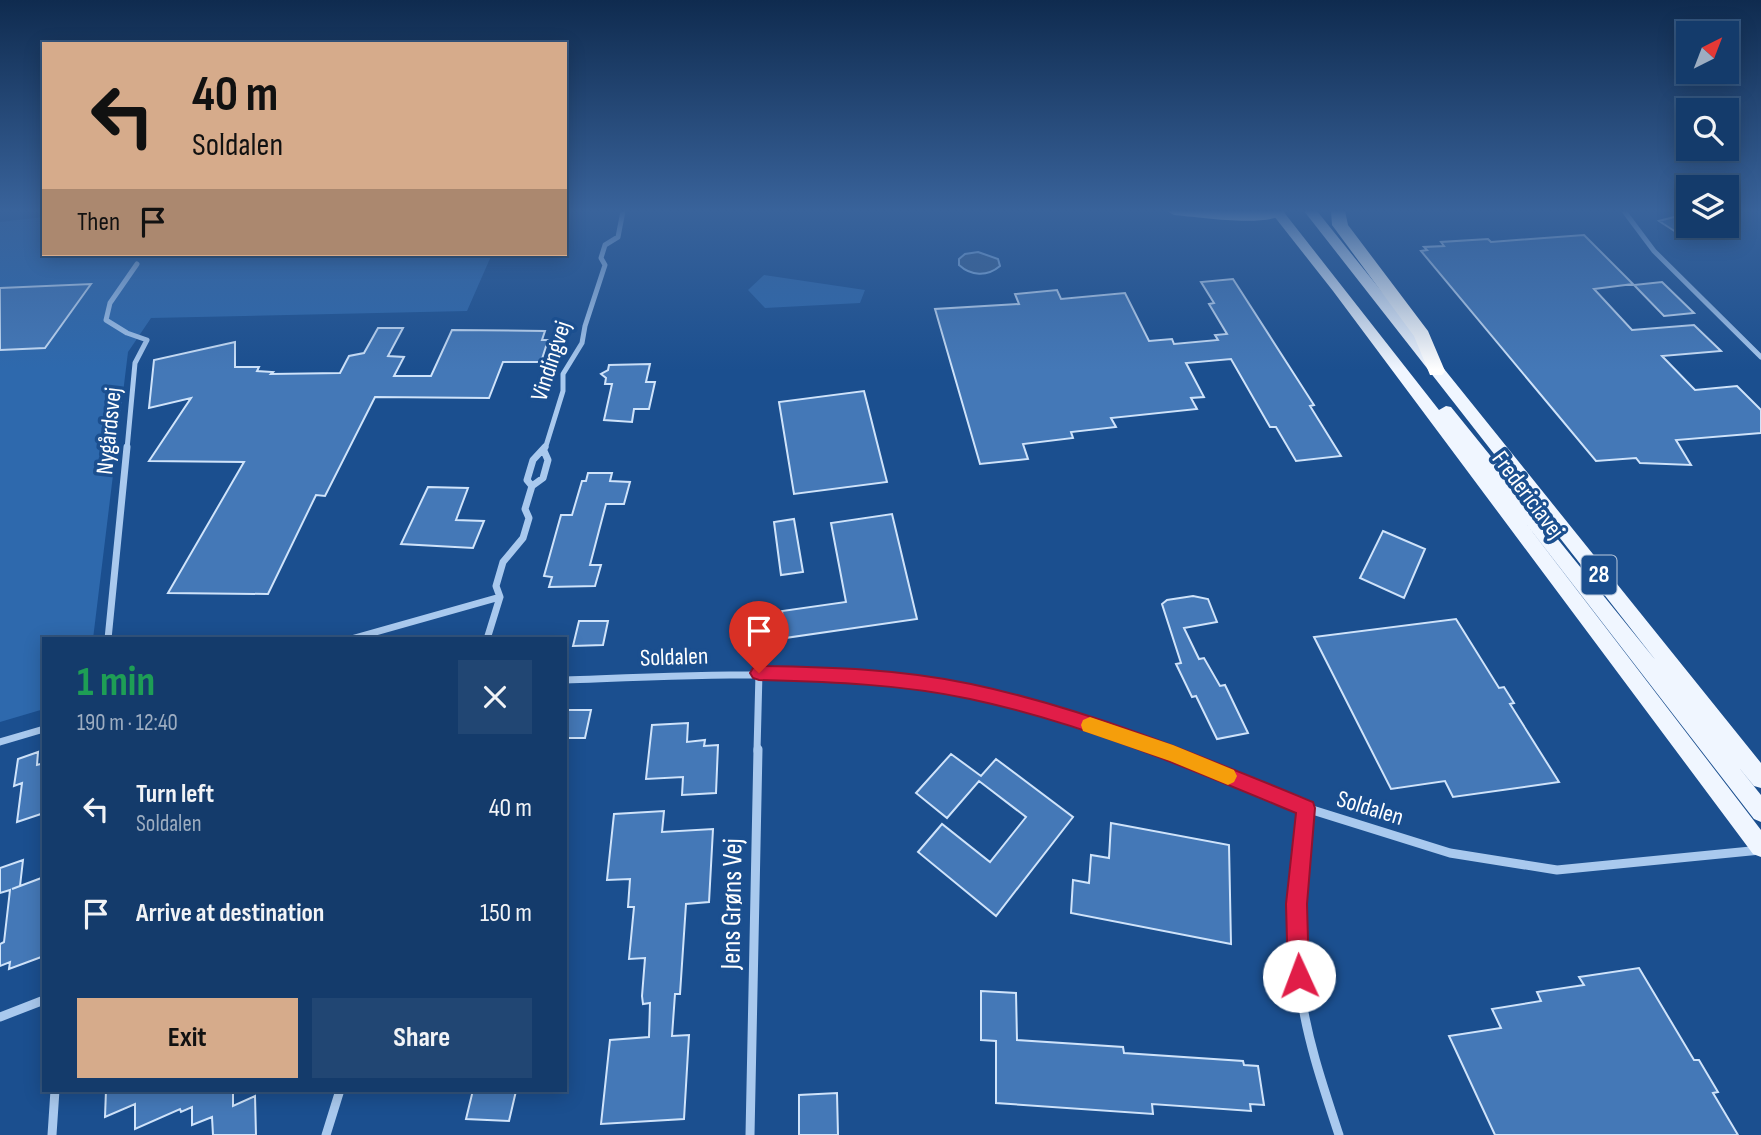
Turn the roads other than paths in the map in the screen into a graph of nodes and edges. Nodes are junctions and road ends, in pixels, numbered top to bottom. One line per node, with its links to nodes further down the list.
1 (137, 264): 13 (street, Nygårdsvej)
2 (604, 264): 10 (street, Vindingvej)
3 (1320, 264): 8 (main road, Fredericiavej / 28)
4 (1352, 264): 9 (main road, Fredericiavej / 28)
5 (1369, 264): 9 (highway)
6 (1667, 264): 7 (street)
7 (1761, 357)
8 (1397, 367): 22 (main road); 23 (main road, Fredericiavej / 28)
9 (1436, 371): 20 (main road, Fredericiavej / 28)
10 (544, 451): 11 (street, Vindingvej); 11 (street, Vindingvej)
11 (532, 486): 12 (street, Vindingvej)
12 (500, 597): 14 (street); 15 (street, Vindingvej)
13 (108, 637)
14 (358, 637)
15 (488, 637)
16 (759, 673): 17 (street, Soldalen); 21 (street, Soldalen); 30 (street, Jens Grøns Vej)
17 (567, 680)
18 (42, 730): 19 (street)
19 (0, 742)
20 (1761, 779)
21 (1306, 808): 23 (street, Soldalen); 31 (street)
22 (1761, 812)
23 (1761, 849)
24 (42, 1001): 25 (street)
25 (0, 1017)
26 (55, 1092): 28 (street)
27 (339, 1092): 29 (street)
28 (52, 1135)
29 (326, 1135)
30 (750, 1135)
31 (1339, 1135)

